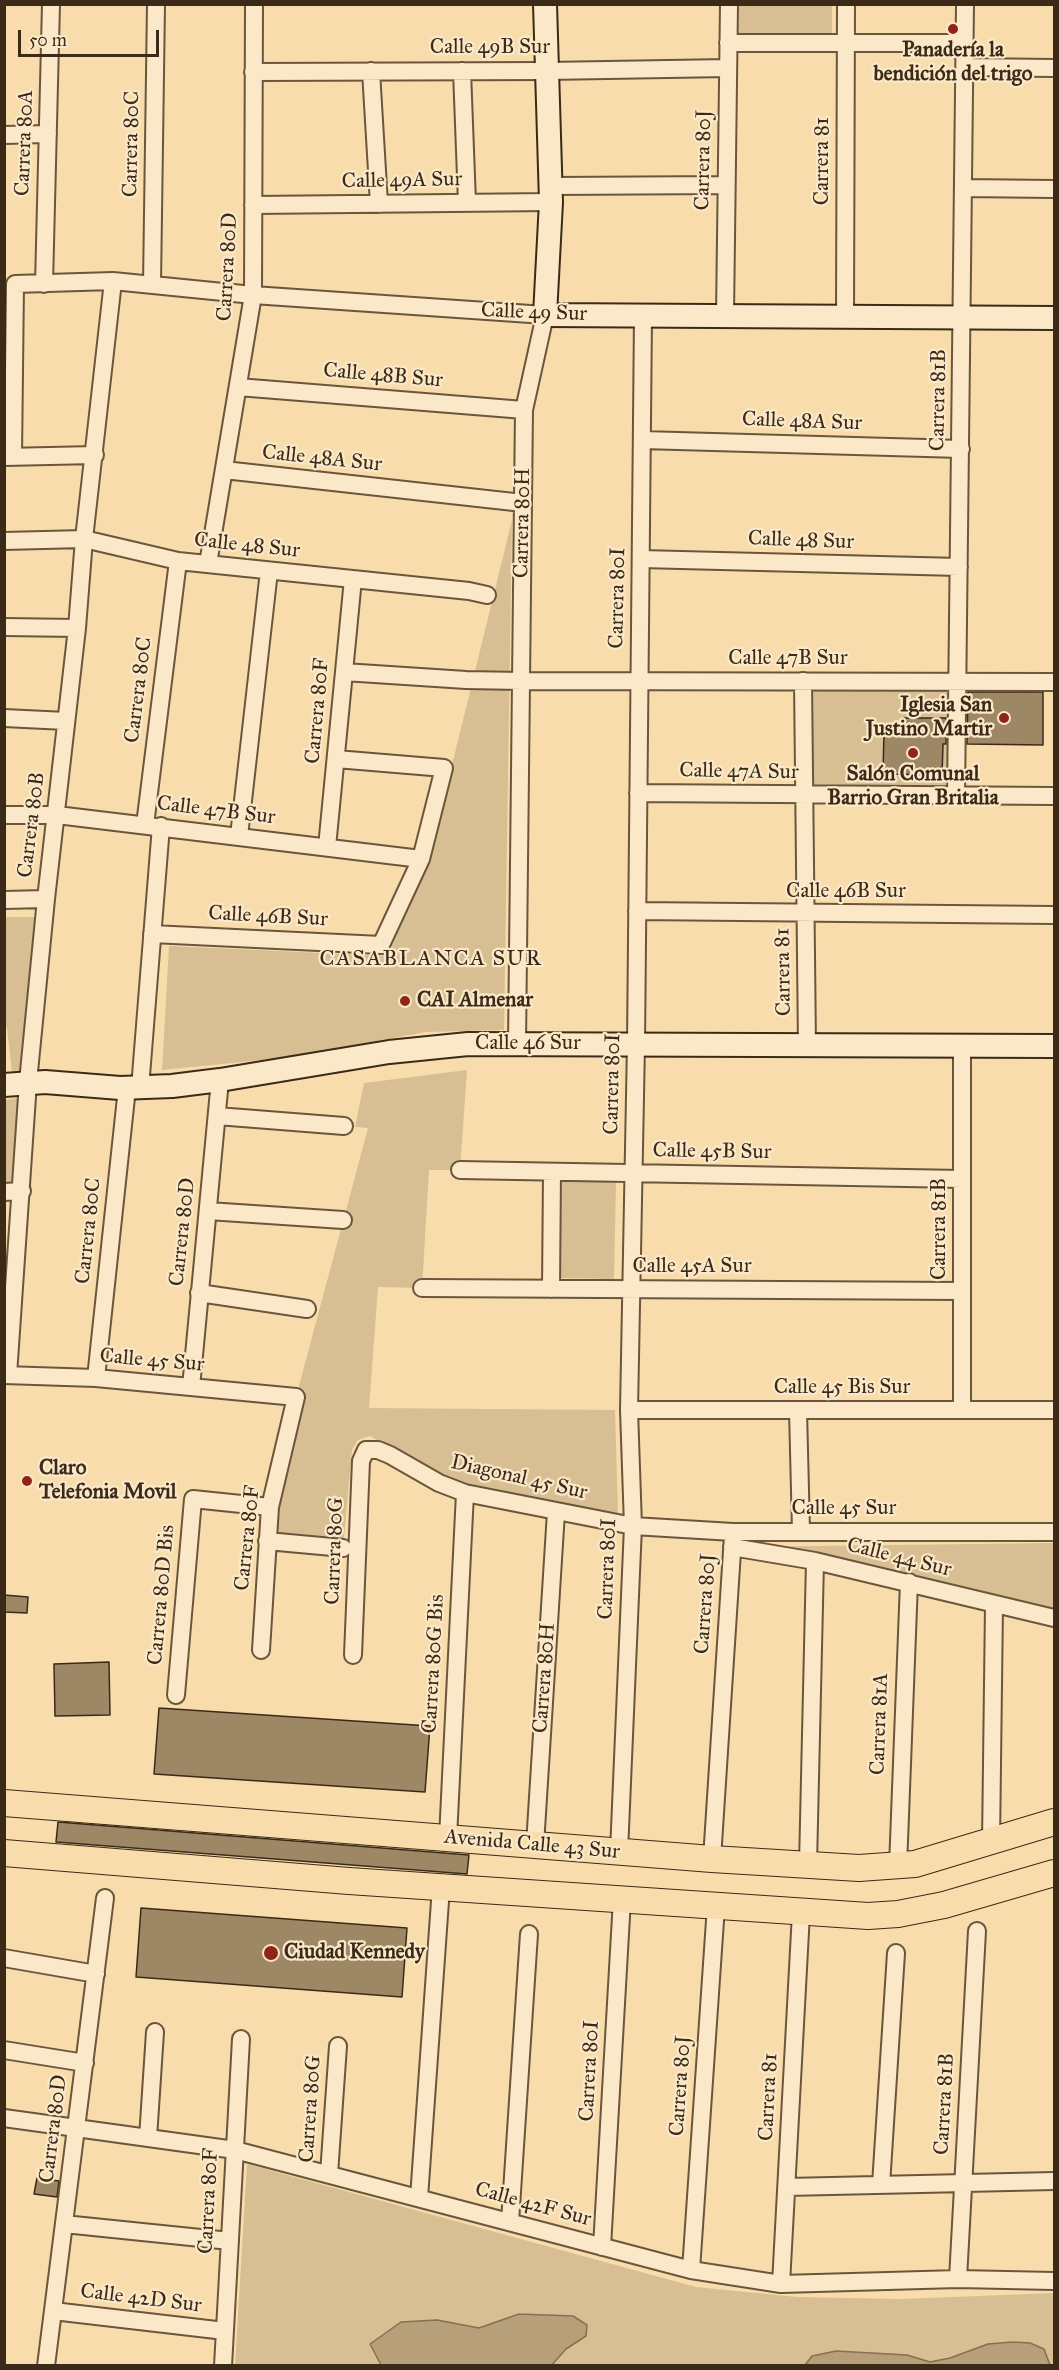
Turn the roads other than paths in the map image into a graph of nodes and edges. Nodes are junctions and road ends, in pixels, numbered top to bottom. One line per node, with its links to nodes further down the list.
1 (51, 4): 18 (street, Carrera 80A)
2 (156, 4): 29 (street, Carrera 80C)
3 (254, 4): 17 (street, Carrera 80D)
4 (545, 4): 16 (street, Carrera 80H)
5 (729, 4): 8 (street, Carrera 80J)
6 (846, 4): 9 (street, Carrera 81)
7 (965, 4): 10 (street, Carrera 81B)
8 (728, 43): 9 (street); 12 (street, Carrera 80J)
9 (846, 43): 10 (street); 34 (street, Carrera 81)
10 (964, 43): 11 (street, Carrera 81B)
11 (965, 67): 13 (street); 21 (street, Carrera 81B)
12 (728, 68): 16 (street, Calle 49B Sur); 20 (street, Carrera 80J)
13 (1054, 68)
14 (371, 71): 15 (street, Calle 49B Sur); 17 (street, Calle 49B Sur); 25 (street)
15 (462, 71): 16 (street, Calle 49B Sur); 24 (street)
16 (547, 71): 23 (street, Carrera 80H)
17 (253, 72): 26 (street, Carrera 80D)
18 (48, 134): 19 (street); 28 (street, Carrera 80A)
19 (4, 135)
20 (726, 184): 23 (street, Calle 49A Sur); 33 (street, Carrera 80J)
21 (964, 188): 22 (street); 35 (street, Carrera 81B)
22 (1054, 189)
23 (551, 194): 24 (street, Calle 49A Sur); 31 (street, Carrera 80H)
24 (466, 203): 25 (street, Calle 49A Sur)
25 (379, 204): 26 (street, Calle 49A Sur)
26 (253, 205): 30 (street, Carrera 80D)
27 (113, 281): 28 (street, Calle 49 Sur); 29 (street, Calle 49 Sur); 41 (street, Carrera 80B)
28 (44, 284): 42 (street, Calle 49 Sur)
29 (152, 284): 30 (street, Calle 49 Sur)
30 (253, 295): 31 (street, Calle 49 Sur); 37 (street, Carrera 80D)
31 (545, 315): 32 (street, Calle 49 Sur); 38 (street, Carrera 80H)
32 (643, 316): 33 (street, Calle 49 Sur); 39 (street, Carrera 80I)
33 (725, 316): 34 (street, Calle 49 Sur)
34 (845, 317): 35 (street, Calle 49 Sur)
35 (963, 318): 36 (street, Calle 49 Sur); 40 (street, Carrera 81B)
36 (1054, 318)
37 (238, 387): 38 (street, Calle 48B Sur); 43 (street, Carrera 80D)
38 (524, 410): 44 (street, Carrera 80H)
39 (642, 440): 40 (street, Calle 48A Sur); 47 (street, Carrera 80I)
40 (961, 449): 50 (street, Carrera 81B)
41 (95, 455): 42 (street); 45 (street, Carrera 80B)
42 (9, 457)
43 (224, 470): 44 (street, Calle 48A Sur); 49 (street, Carrera 80D)
44 (523, 503): 57 (street, Carrera 80H)
45 (84, 539): 46 (street, Calle 48 Sur); 48 (street, Calle 48 Sur); 55 (street, Carrera 80B)
46 (4, 541)
47 (641, 559): 50 (street, Calle 48 Sur); 58 (street, Carrera 80I)
48 (178, 561): 49 (street, Calle 48 Sur); 71 (street, Carrera 80C)
49 (208, 564): 51 (street, Calle 48 Sur)
50 (959, 567): 60 (street, Carrera 81B)
51 (269, 571): 52 (street, Calle 48 Sur); 72 (street)
52 (352, 579): 53 (street, Calle 48 Sur); 56 (street, Carrera 80F)
53 (487, 595)
54 (4, 627): 55 (street)
55 (77, 628): 63 (street, Carrera 80B)
56 (344, 672): 57 (street); 64 (street, Carrera 80F)
57 (521, 681): 58 (street, Calle 47B Sur); 81 (street, Carrera 80H)
58 (639, 681): 59 (street, Calle 47B Sur); 65 (street, Carrera 80I)
59 (803, 681): 60 (street, Calle 47B Sur); 66 (street, Carrera 81)
60 (958, 681): 61 (street, Calle 47B Sur); 67 (street, Carrera 81B)
61 (1054, 682)
62 (4, 718): 63 (street)
63 (66, 721): 70 (street, Carrera 80B)
64 (336, 759): 73 (street, Carrera 80F); 74 (street)
65 (638, 793): 66 (street, Calle 47A Sur); 77 (street, Carrera 80I)
66 (804, 795): 67 (street, Calle 47A Sur); 78 (street, Carrera 81)
67 (956, 796): 68 (street, Calle 47A Sur)
68 (1054, 796)
69 (4, 814): 70 (street, Calle 47B Sur)
70 (57, 815): 71 (street, Calle 47B Sur); 75 (street, Carrera 80B)
71 (153, 826): 72 (street, Calle 47B Sur); 80 (street, Carrera 80C)
72 (239, 836): 73 (street, Calle 47B Sur)
73 (327, 847): 74 (street, Calle 47B Sur)
74 (421, 859): 80 (street, Calle 46B Sur)
75 (46, 899): 76 (street); 87 (street, Carrera 80B)
76 (4, 900)
77 (637, 911): 78 (street, Calle 46B Sur); 82 (street, Carrera 80I)
78 (806, 914): 79 (street, Calle 46B Sur); 84 (street, Carrera 81)
79 (1054, 915)
80 (152, 934): 89 (street, Carrera 80C)
81 (517, 1044): 82 (street, Calle 46 Sur); 86 (street, Calle 46 Sur)
82 (636, 1044): 84 (street, Calle 46 Sur); 94 (street, Carrera 80I)
83 (1054, 1046): 85 (street, Calle 46 Sur)
84 (807, 1047): 85 (street, Calle 46 Sur)
85 (962, 1047): 95 (street, Carrera 81B)
86 (220, 1080): 89 (street, Calle 46 Sur); 90 (street, Carrera 80D)
87 (28, 1082): 88 (street, Calle 46 Sur); 89 (street, Calle 46 Sur); 96 (street, Carrera 80B)
88 (4, 1085)
89 (134, 1088): 108 (street, Carrera 80C)
90 (217, 1116): 91 (street); 98 (street, Carrera 80D)
91 (344, 1126)
92 (460, 1170): 93 (street, Calle 45B Sur)
93 (552, 1172): 94 (street, Calle 45B Sur); 102 (street)
94 (634, 1173): 95 (street, Calle 45B Sur); 103 (street, Carrera 80I)
95 (962, 1179): 104 (street, Carrera 81B)
96 (22, 1191): 97 (street); 100 (street, Carrera 80B)
97 (4, 1192)
98 (208, 1211): 99 (street); 105 (street, Carrera 80D)
99 (344, 1220)
100 (10, 1277): 107 (street, Carrera 80B)
101 (422, 1288): 102 (street, Calle 45A Sur)
102 (551, 1289): 103 (street, Calle 45A Sur)
103 (632, 1289): 104 (street, Calle 45A Sur); 111 (street, Carrera 80I)
104 (962, 1291): 113 (street, Carrera 81B)
105 (199, 1293): 106 (street); 109 (street, Carrera 80D)
106 (308, 1309)
107 (6, 1375): 108 (street, Calle 45 Sur)
108 (96, 1378): 109 (street, Calle 45 Sur)
109 (191, 1387): 110 (street, Calle 45 Sur)
110 (296, 1397): 117 (street, Carrera 80F)
111 (629, 1410): 112 (street, Calle 45 Bis Sur); 119 (street, Carrera 80I)
112 (798, 1410): 113 (street, Calle 45 Bis Sur); 120 (street)
113 (962, 1410): 114 (street, Calle 45 Bis Sur)
114 (1054, 1410)
115 (366, 1450): 116 (street, Diagonal 45 Sur); 130 (street, Carrera 80G)
116 (465, 1493): 118 (street, Diagonal 45 Sur); 134 (street, Carrera 80G Bis)
117 (270, 1507): 123 (street, Carrera 80F); 131 (street, Carrera 80D Bis)
118 (556, 1512): 119 (street, Diagonal 45 Sur); 136 (street, Carrera 80H)
119 (633, 1526): 122 (street, Calle 45 Sur); 137 (street, Carrera 80I)
120 (801, 1531): 121 (street, Calle 45 Sur); 122 (street, Calle 45 Sur)
121 (1054, 1532)
122 (733, 1540): 125 (street, Calle 44 Sur); 139 (street, Carrera 80J)
123 (267, 1541): 124 (street); 129 (street, Carrera 80F)
124 (343, 1548)
125 (815, 1561): 126 (street, Calle 44 Sur); 140 (street)
126 (909, 1582): 127 (street, Calle 44 Sur); 141 (street, Carrera 81A)
127 (994, 1605): 128 (street, Calle 44 Sur); 135 (street)
128 (1054, 1618)
129 (261, 1650)
130 (353, 1655)
131 (176, 1695)
132 (4, 1803): 134 (main road, Avenida Calle 43 Sur)
133 (1054, 1822): 135 (main road, Avenida Calle 43 Sur)
134 (448, 1838): 136 (main road, Avenida Calle 43 Sur)
135 (991, 1843): 141 (main road, Avenida Calle 43 Sur)
136 (535, 1845): 137 (main road, Avenida Calle 43 Sur)
137 (619, 1852): 139 (main road, Avenida Calle 43 Sur)
138 (4, 1853): 143 (main road)
139 (712, 1859): 140 (main road, Avenida Calle 43 Sur)
140 (808, 1865): 141 (main road, Avenida Calle 43 Sur)
141 (897, 1867)
142 (1054, 1873): 147 (main road)
143 (441, 1887): 145 (main road); 167 (street)
144 (105, 1898): 152 (street, Carrera 80D)
145 (622, 1899): 146 (main road); 171 (street, Carrera 80I)
146 (716, 1906): 147 (main road); 172 (street, Carrera 80J)
147 (801, 1913): 166 (street, Carrera 81)
148 (977, 1931): 164 (street, Carrera 81B)
149 (529, 1934): 168 (street)
150 (896, 1953): 165 (street)
151 (4, 1958): 152 (street)
152 (96, 1974): 157 (street, Carrera 80D)
153 (155, 2032): 160 (street)
154 (241, 2039): 161 (street, Carrera 80F)
155 (338, 2046): 162 (street, Carrera 80G)
156 (4, 2050): 157 (street)
157 (84, 2063): 159 (street, Carrera 80D)
158 (4, 2118): 159 (street, Calle 42F Sur)
159 (76, 2128): 160 (street, Calle 42F Sur); 169 (street, Carrera 80D)
160 (148, 2138): 161 (street, Calle 42F Sur)
161 (235, 2150): 162 (street, Calle 42F Sur); 170 (street, Carrera 80F)
162 (329, 2174): 167 (street, Calle 42F Sur)
163 (1054, 2181): 164 (street)
164 (964, 2183): 165 (street); 173 (street, Carrera 81B)
165 (881, 2185): 166 (street)
166 (787, 2187): 175 (street, Carrera 81)
167 (419, 2198): 168 (street, Calle 42F Sur)
168 (510, 2222): 171 (street, Calle 42F Sur)
169 (64, 2224): 170 (street); 176 (street, Carrera 80D)
170 (230, 2241): 177 (street, Carrera 80F)
171 (602, 2247): 172 (street, Calle 42F Sur)
172 (691, 2270): 175 (street, Calle 42F Sur)
173 (958, 2279): 174 (street, Calle 42F Sur); 175 (street, Calle 42F Sur)
174 (1054, 2281)
175 (781, 2284)
176 (53, 2311): 177 (street, Calle 42D Sur); 178 (street, Carrera 80D)
177 (225, 2331): 179 (street, Carrera 80F)
178 (46, 2366)
179 (223, 2366)

